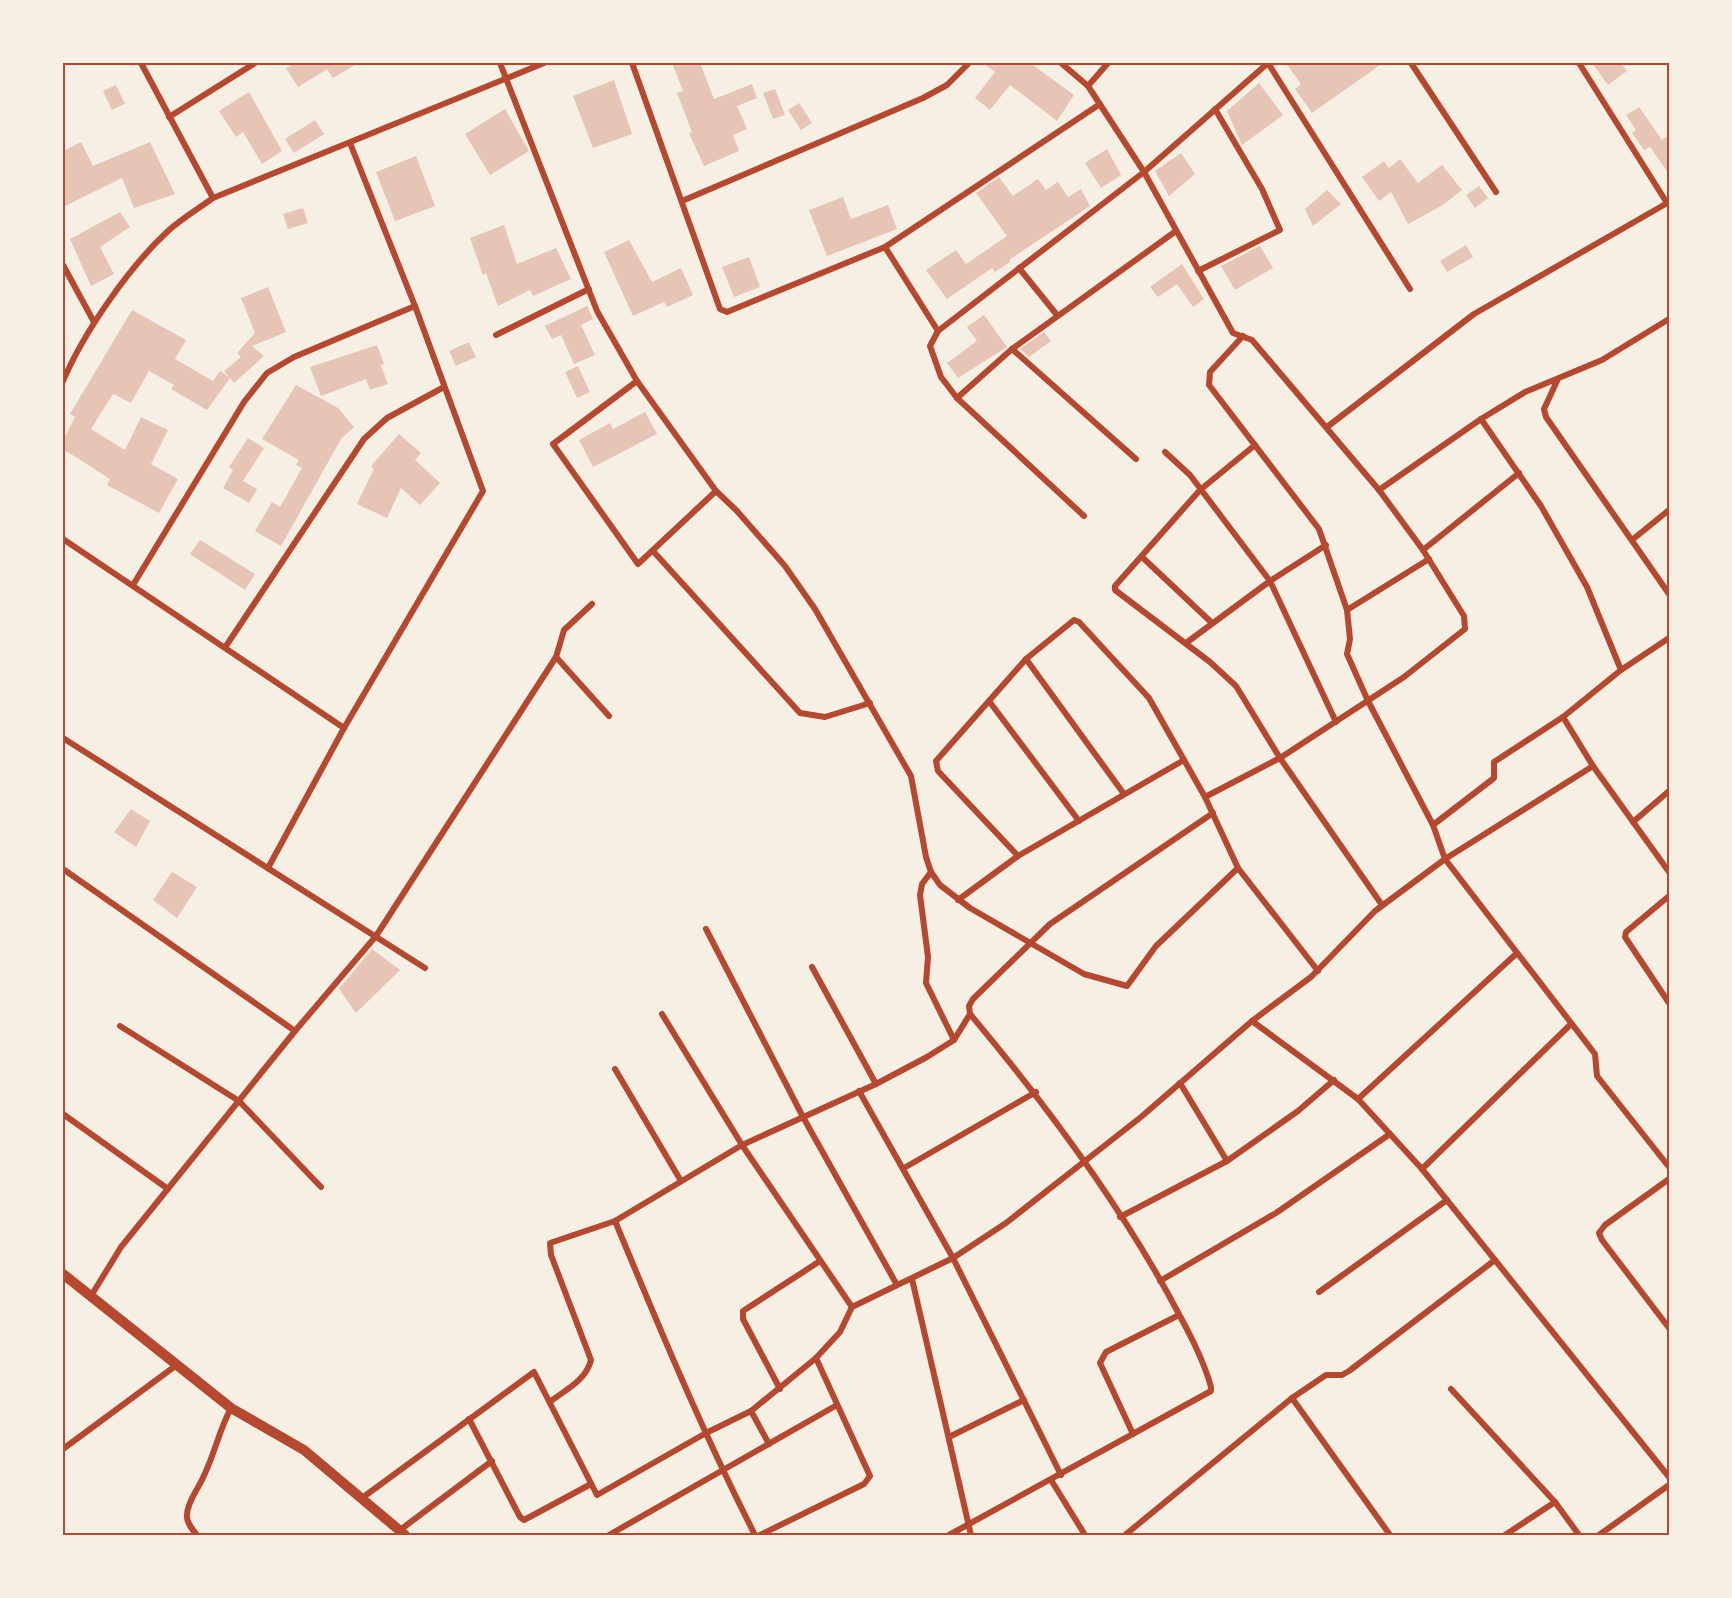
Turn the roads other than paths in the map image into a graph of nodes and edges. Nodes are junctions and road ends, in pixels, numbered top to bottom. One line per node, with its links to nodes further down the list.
1 (141, 63): 16 (street)
2 (255, 63): 16 (street)
3 (500, 63): 12 (street)
4 (544, 63): 12 (street)
5 (632, 63): 21 (street)
6 (969, 63): 21 (street)
7 (1061, 63): 13 (street)
8 (1108, 63): 13 (street)
9 (1268, 63): 15 (street); 29 (street)
10 (1411, 63): 19 (street)
11 (1579, 63): 22 (street)
12 (507, 80): 17 (street); 28 (street)
13 (1088, 86): 14 (street)
14 (1100, 104): 18 (street); 24 (street)
15 (1215, 109): 18 (street); 27 (street)
16 (170, 117): 20 (street)
17 (350, 143): 20 (street); 30 (street)
18 (1144, 172): 23 (street); 26 (street)
19 (1496, 192)
20 (213, 198): 33 (street)
21 (682, 201): 24 (street)
22 (1668, 202): 44 (street)
23 (1176, 231): 27 (street); 31 (street)
24 (885, 247): 34 (street)
25 (63, 265): 33 (street)
26 (1019, 268): 31 (street); 34 (street)
27 (1198, 271): 36 (street)
28 (589, 289): 35 (street); 39 (street)
29 (1410, 289)
30 (415, 306): 41 (street); 62 (street)
31 (1057, 315): 37 (street)
32 (1669, 319): 40 (street)
33 (94, 322): 38 (street)
34 (938, 331): 42 (street)
35 (496, 335)
36 (1243, 336): 44 (street); 45 (street)
37 (1011, 349): 42 (street); 47 (street)
38 (63, 381)
39 (637, 381): 51 (street); 58 (street)
40 (1557, 381): 43 (street); 55 (street)
41 (444, 387): 69 (street); 79 (street)
42 (957, 398): 53 (street)
43 (1481, 419): 48 (street); 50 (street)
44 (1327, 427): 50 (street)
45 (1255, 446): 49 (street); 56 (street)
46 (1165, 452): 49 (street)
47 (1136, 459)
48 (1518, 473): 57 (street); 72 (street)
49 (1200, 489): 59 (street); 61 (street)
50 (1379, 490): 57 (street)
51 (716, 491): 58 (street); 75 (street)
52 (1669, 510): 55 (street)
53 (1084, 516)
54 (63, 539): 62 (street)
55 (1632, 540): 63 (street)
56 (1326, 545): 61 (street); 65 (street)
57 (1423, 550): 60 (street)
58 (653, 551): 75 (street)
59 (1142, 557): 66 (street); 68 (street)
60 (1429, 560): 65 (street); 74 (street)
61 (1270, 581): 66 (street); 78 (street)
62 (133, 585): 69 (street)
63 (1669, 594)
64 (592, 604): 70 (street)
65 (1347, 610): 74 (street)
66 (1211, 622): 68 (street)
67 (1669, 638): 72 (street)
68 (1186, 643): 81 (street)
69 (226, 646): 79 (street)
70 (556, 657): 76 (street); 102 (street)
71 (1026, 659): 73 (street); 82 (street); 85 (street)
72 (1621, 670): 77 (street)
73 (988, 701): 88 (street); 91 (street)
74 (1368, 701): 78 (street); 90 (street)
75 (870, 703): 96 (street)
76 (609, 716)
77 (1563, 717): 83 (street); 90 (street)
78 (1336, 722): 81 (street)
79 (344, 728): 93 (street)
80 (63, 738): 93 (street)
81 (1280, 758): 86 (street); 100 (street)
82 (1184, 760): 85 (street); 86 (street)
83 (1593, 766): 89 (street); 92 (street)
84 (1669, 791): 89 (street)
85 (1124, 794): 88 (street)
86 (1205, 797): 87 (street)
87 (1213, 813): 94 (street); 103 (street)
88 (1078, 820): 91 (street)
89 (1633, 822): 97 (street)
90 (1433, 825): 92 (street)
91 (1018, 856): 99 (street)
92 (1445, 859): 100 (street); 104 (street)
93 (268, 868): 102 (street)
94 (1238, 868): 103 (street); 107 (street)
95 (63, 869): 114 (street)
96 (931, 872): 99 (street); 115 (street)
97 (1669, 872)
98 (1669, 896): 108 (street)
99 (958, 900): 103 (street)
100 (1382, 905): 107 (street)
101 (706, 929): 125 (street)
102 (376, 936): 106 (street); 114 (street)
103 (1030, 940): 110 (street)
104 (1516, 954): 112 (street); 122 (street)
105 (812, 967): 119 (street)
106 (425, 968)
107 (1318, 970): 111 (street)
108 (1669, 1003)
109 (662, 1014): 127 (street)
110 (970, 1014): 115 (street); 121 (street)
111 (1252, 1021): 117 (street); 118 (street)
112 (1571, 1024): 130 (street); 132 (street)
113 (120, 1026): 123 (street)
114 (295, 1030): 123 (street)
115 (954, 1040): 119 (street)
116 (615, 1069): 134 (street)
117 (1334, 1080): 122 (street); 128 (street)
118 (1180, 1083): 128 (street); 129 (street)
119 (876, 1084): 120 (street)
120 (859, 1091): 125 (street); 131 (street)
121 (1036, 1092): 129 (street); 131 (street)
122 (1358, 1099): 126 (street)
123 (239, 1101): 135 (street); 136 (street)
124 (63, 1114): 136 (street)
125 (803, 1117): 127 (street); 146 (street)
126 (1390, 1134): 132 (street); 145 (street)
127 (742, 1145): 134 (street); 142 (street)
128 (1227, 1161): 138 (street)
129 (1084, 1162): 138 (street); 140 (street)
130 (1669, 1167)
131 (904, 1168): 140 (street)
132 (1422, 1169): 137 (street)
133 (1669, 1179): 151 (street)
134 (681, 1181): 139 (street)
135 (321, 1187)
136 (168, 1189): 148 (street)
137 (1447, 1200): 141 (street); 147 (street)
138 (1120, 1217): 145 (street)
139 (615, 1221): 158 (street); 163 (street)
140 (953, 1258): 144 (street); 157 (street)
141 (1495, 1260): 156 (street); 171 (street)
142 (820, 1261): 149 (street); 154 (street)
143 (63, 1274): 148 (street)
144 (912, 1279): 146 (street); 165 (street)
145 (1160, 1281): 150 (street)
146 (897, 1285): 149 (street)
147 (1319, 1292)
148 (92, 1296): 153 (street)
149 (852, 1307): 152 (street)
150 (1179, 1315): 164 (street); 164 (street)
151 (1669, 1328)
152 (816, 1358): 154 (street); 159 (street)
153 (178, 1364): 160 (street); 167 (street)
154 (780, 1389): 161 (street)
155 (1451, 1389): 176 (street)
156 (1292, 1398): 185 (street); 186 (street)
157 (1024, 1400): 165 (street); 170 (street)
158 (551, 1401): 162 (street); 173 (street)
159 (837, 1405): 166 (street); 181 (street)
160 (231, 1408): 175 (street); 179 (street)
161 (751, 1411): 163 (street); 166 (street)
162 (469, 1419): 168 (street); 175 (street)
163 (706, 1433): 169 (street); 173 (street)
164 (1133, 1434): 170 (street)
165 (949, 1437): 177 (street)
166 (769, 1444): 169 (street)
167 (63, 1449)
168 (492, 1461): 173 (street); 178 (street)
169 (722, 1470): 180 (street); 181 (street)
170 (1061, 1475): 172 (street)
171 (1669, 1477)
172 (1052, 1480): 177 (street); 184 (street)
173 (591, 1484)
174 (1669, 1485): 189 (street)
175 (362, 1498): 178 (street)
176 (1555, 1502): 187 (street); 188 (street)
177 (968, 1525): 182 (street); 183 (street)
178 (403, 1533)
179 (197, 1535)
180 (609, 1535)
181 (758, 1535)
182 (949, 1535)
183 (971, 1535)
184 (1085, 1535)
185 (1125, 1535)
186 (1390, 1535)
187 (1505, 1535)
188 (1579, 1535)
189 (1599, 1535)

